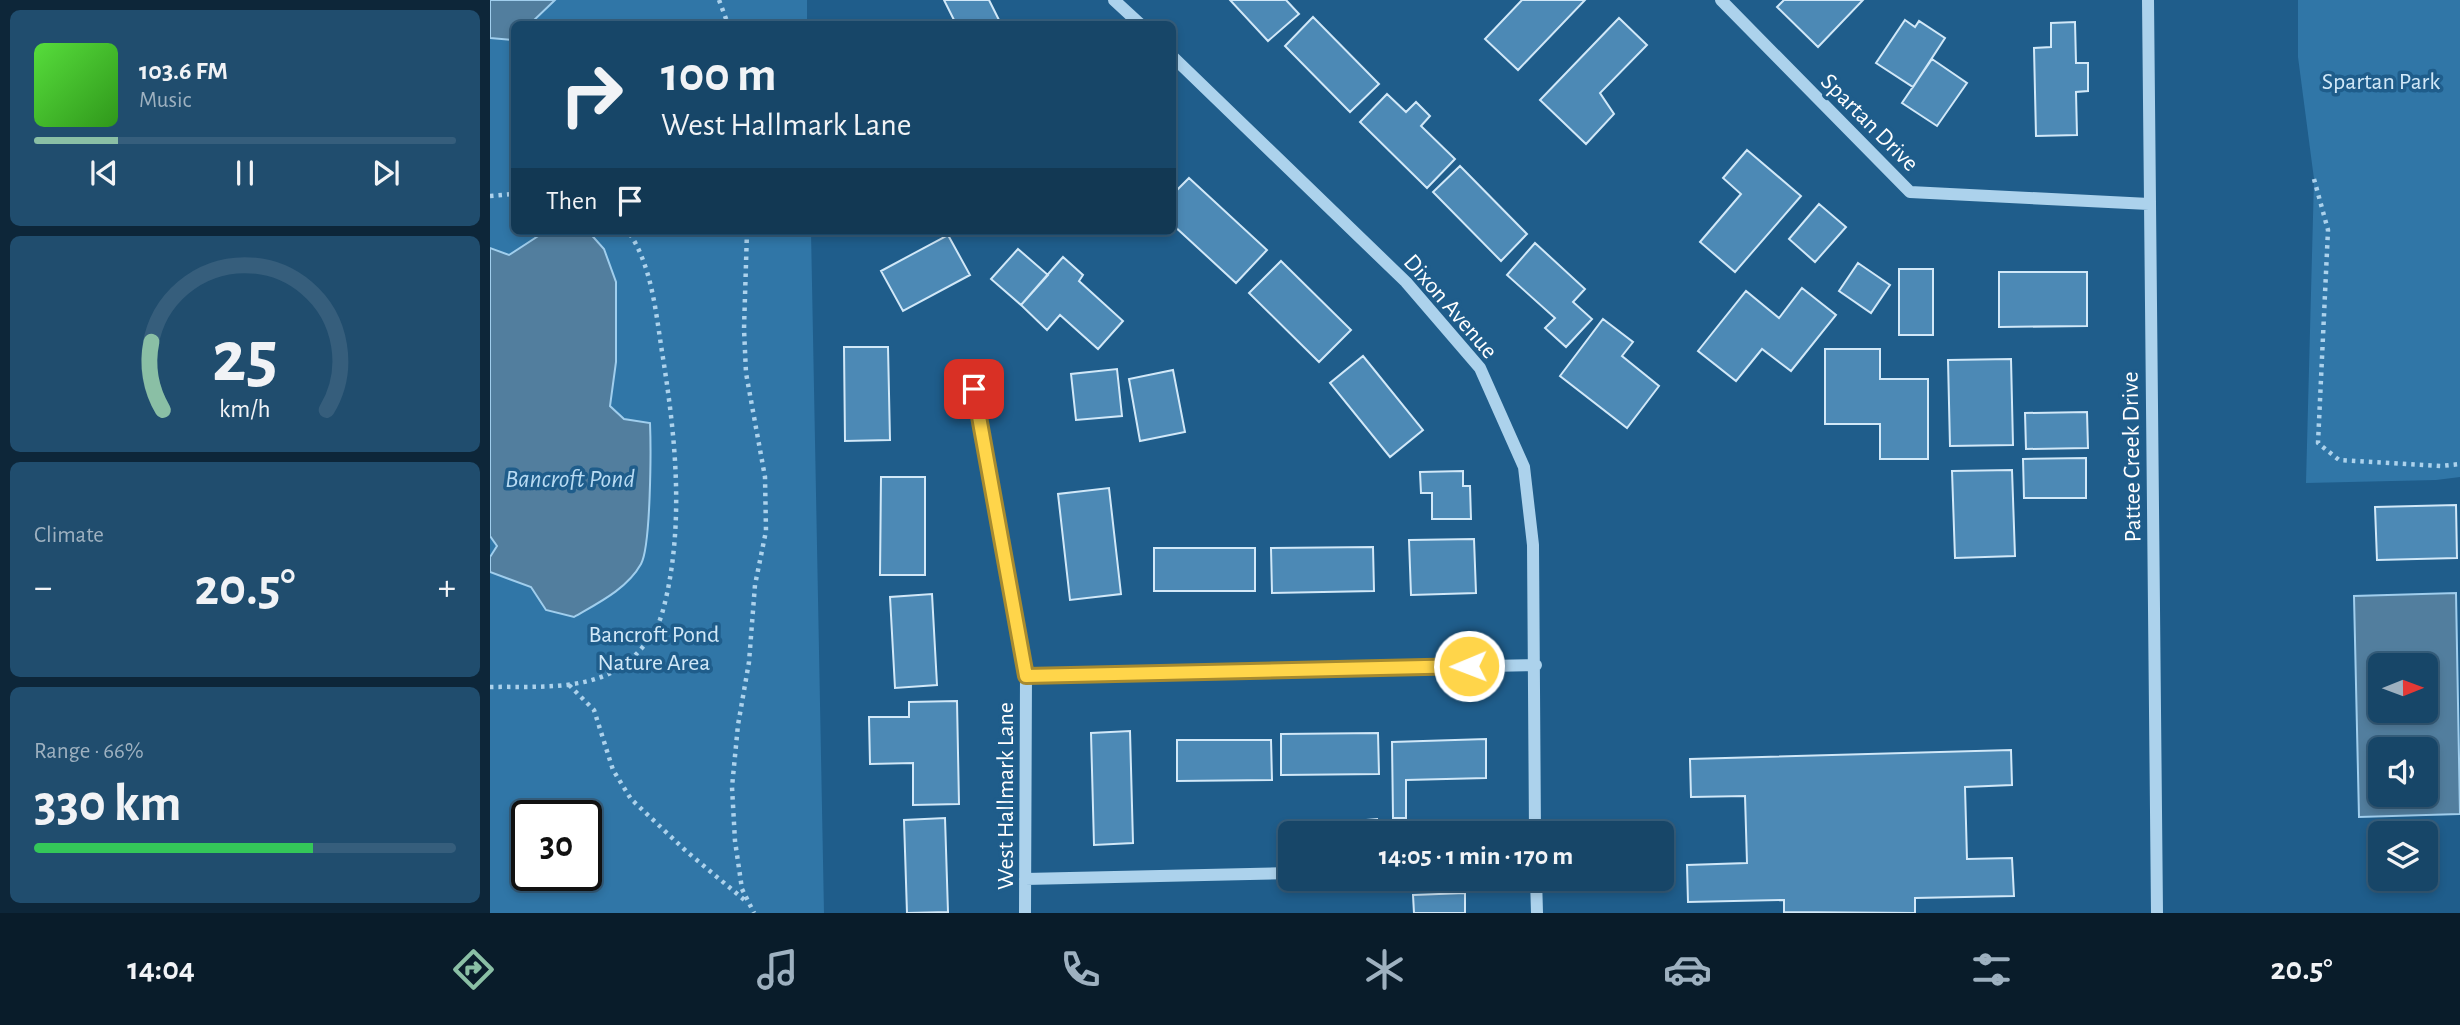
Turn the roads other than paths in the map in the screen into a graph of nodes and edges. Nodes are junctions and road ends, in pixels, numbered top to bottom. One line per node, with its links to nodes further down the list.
1 (1114, 0): 4 (street)
2 (1721, 0): 6 (street, Spartan Drive)
3 (2148, 0): 6 (street, Pattee Creek Drive)
4 (1137, 21)
5 (1176, 60): 8 (street, Dixon Avenue)
6 (2149, 204): 16 (street, Pattee Creek Drive)
7 (974, 389): 9 (street, West Hallmark Lane)
8 (1536, 664): 9 (street); 10 (street, Dixon Avenue)
9 (1026, 676): 12 (street, West Hallmark Lane)
10 (1535, 821)
11 (1278, 873): 12 (street)
12 (1025, 879): 14 (street, West Hallmark Lane)
13 (1536, 891): 15 (street)
14 (1025, 913)
15 (1537, 913)
16 (2157, 913)

